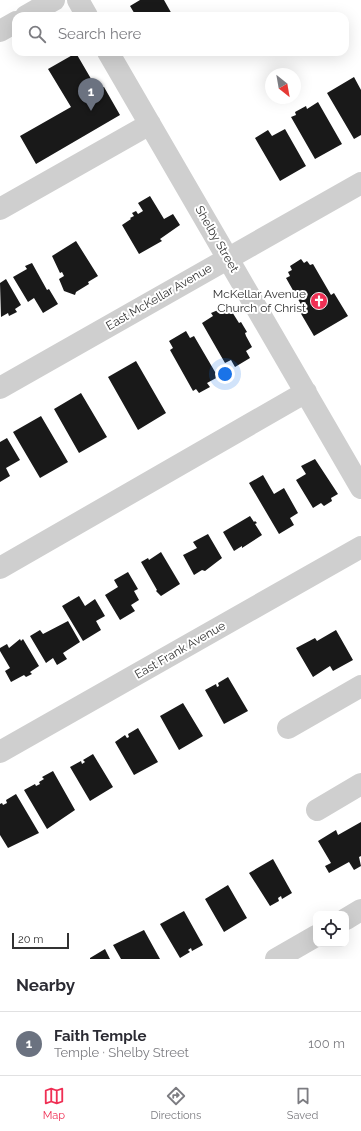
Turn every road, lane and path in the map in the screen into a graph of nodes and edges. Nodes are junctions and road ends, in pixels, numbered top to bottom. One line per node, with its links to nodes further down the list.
1 (54, 0): 3 (street)
2 (78, 0): 4 (street)
3 (33, 12)
4 (85, 12)
5 (12, 24): 6 (street)
6 (0, 30)
7 (110, 56): 8 (street, Shelby Street)
8 (150, 124): 10 (street); 11 (street, Shelby Street)
9 (361, 183): 11 (street, East McKellar Avenue)
10 (0, 209)
11 (228, 258): 12 (street, East McKellar Avenue); 13 (street, Shelby Street)
12 (0, 388)
13 (306, 392): 14 (street, Shelby Street); 16 (street)
14 (361, 488)
15 (361, 547): 19 (street, East Frank Avenue)
16 (0, 568)
17 (361, 686): 18 (street)
18 (288, 728)
19 (0, 752)
20 (361, 784): 21 (street)
21 (317, 810)
22 (361, 910): 23 (street)
23 (349, 917)
24 (313, 938): 25 (street)
25 (276, 959)

